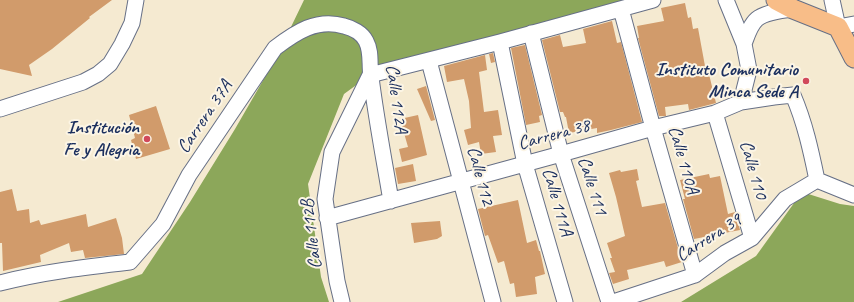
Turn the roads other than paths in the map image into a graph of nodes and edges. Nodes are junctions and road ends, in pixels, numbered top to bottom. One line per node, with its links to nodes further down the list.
1 (136, 0): 17 (street)
2 (653, 0): 6 (street)
3 (726, 0): 12 (street)
4 (776, 0): 7 (main road)
5 (832, 0): 9 (street)
6 (621, 9): 10 (street); 19 (street, Calle 110A)
7 (793, 9): 9 (main road); 12 (street)
8 (334, 23): 15 (street, Calle 112A); 29 (street, Carrera 37A)
9 (846, 25): 13 (main road)
10 (532, 34): 11 (street); 20 (street, Calle 111)
11 (500, 42): 14 (street); 21 (street, Calle 111A)
12 (744, 44): 16 (street)
13 (854, 58)
14 (429, 61): 15 (street); 23 (street, Calle 112)
15 (370, 75): 25 (street, Calle 112A); 26 (street, Calle 112B)
16 (741, 102): 18 (street, Carrera 38); 22 (street, Carrera 38)
17 (0, 109)
18 (715, 113): 19 (street, Carrera 38); 27 (street, Calle 110)
19 (653, 128): 20 (street, Carrera 38); 28 (street, Calle 110A)
20 (561, 154): 21 (street, Carrera 38); 33 (street, Calle 111)
21 (525, 164): 23 (street, Carrera 38); 32 (street, Calle 111A)
22 (817, 180): 24 (street); 27 (street, Carrera 39)
23 (461, 181): 25 (street, Carrera 38); 31 (street, Calle 112)
24 (854, 195)
25 (390, 200): 26 (street, Carrera 38)
26 (327, 218): 30 (street, Calle 112B)
27 (752, 238): 28 (street, Carrera 39)
28 (695, 274): 34 (street, Carrera 39)
29 (0, 283)
30 (342, 302)
31 (493, 302)
32 (566, 302)
33 (610, 302)
34 (613, 302)

